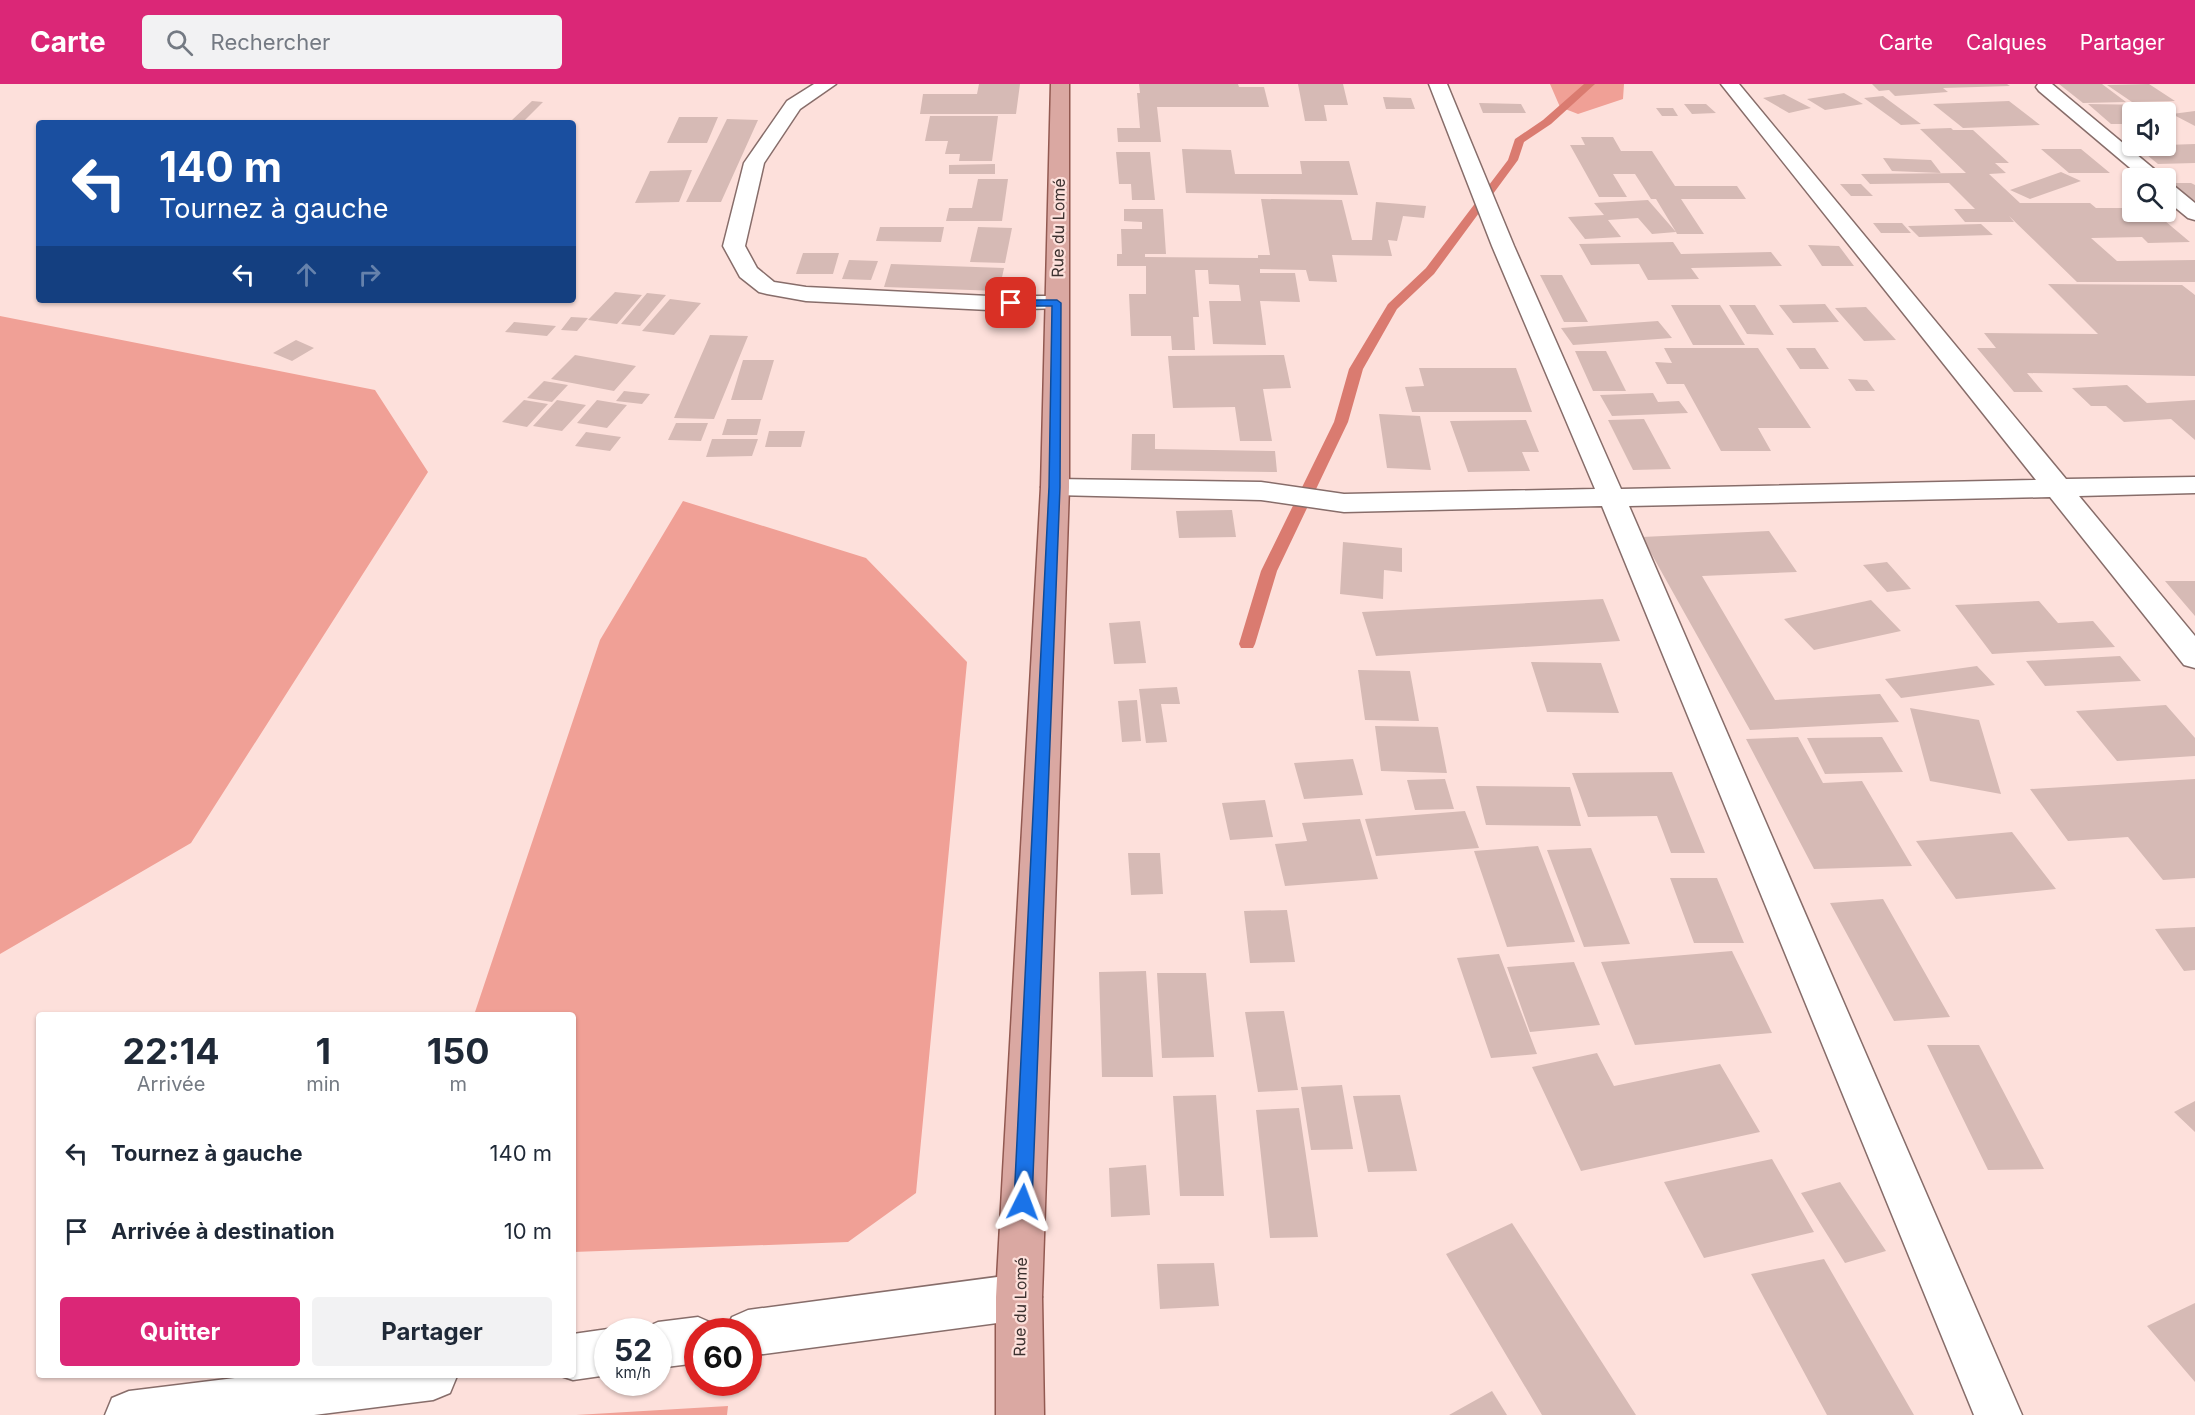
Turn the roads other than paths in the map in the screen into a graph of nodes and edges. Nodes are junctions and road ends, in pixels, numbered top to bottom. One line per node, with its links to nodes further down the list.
1 (827, 84): 9 (street)
2 (1060, 84): 9 (main road, Rue du Lomé)
3 (1438, 84): 13 (street)
4 (1730, 84): 12 (street)
5 (2045, 87): 6 (street)
6 (2141, 168)
7 (2176, 198): 8 (street)
8 (2195, 214)
9 (1057, 303): 11 (main road, Rue du Lomé)
10 (2195, 485): 12 (street)
11 (1055, 487): 13 (street); 15 (main road, Rue du Lomé)
12 (2058, 488): 13 (street); 14 (street)
13 (1612, 498): 22 (street)
14 (2195, 657)
15 (1019, 1297): 16 (street); 21 (main road, Rue du Lomé)
16 (762, 1331)
17 (594, 1354): 18 (street)
18 (576, 1357)
19 (418, 1378): 20 (street)
20 (129, 1415)
21 (1020, 1415)
22 (1998, 1415)

